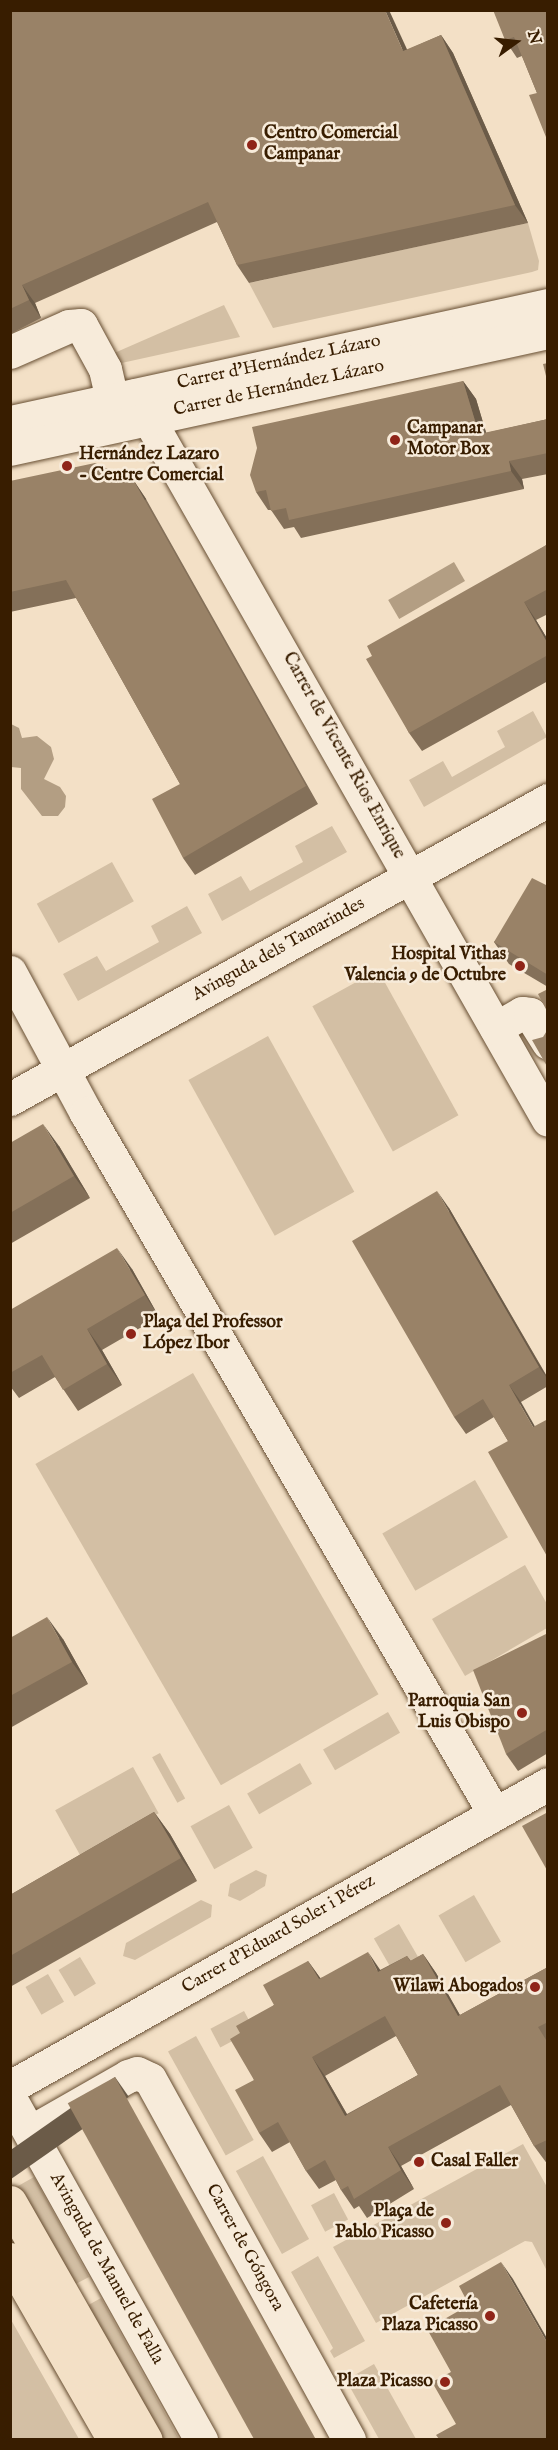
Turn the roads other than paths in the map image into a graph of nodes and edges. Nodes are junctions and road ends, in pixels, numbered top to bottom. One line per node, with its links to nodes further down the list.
1 (548, 305): 4 (street, Carrer d'Hernández Lázaro)
2 (548, 332): 4 (street, Carrer de Hernández Lázaro)
3 (10, 352): 4 (street, Carrer de Vicente Rios Enrique)
4 (132, 404): 5 (street, Carrer d'Hernández Lázaro); 6 (street, Carrer de Hernández Lázaro); 8 (street, Carrer de Vicente Rios Enrique)
5 (10, 422)
6 (10, 449)
7 (548, 800): 8 (street, Avinguda dels Tamarindes)
8 (411, 877): 10 (street, Carrer de Vicente Rios Enrique); 12 (street, Avinguda dels Tamarindes)
9 (10, 972): 12 (street)
10 (496, 1028): 11 (street); 14 (street, Carrer de Vicente Rios Enrique)
11 (548, 1043)
12 (62, 1071): 13 (street, Avinguda dels Tamarindes); 16 (street)
13 (10, 1100)
14 (548, 1120)
15 (548, 1784): 16 (street, Carrer d'Eduard Soler i Pérez)
16 (494, 1813): 17 (street, Carrer d'Eduard Soler i Pérez)
17 (10, 2087)
18 (10, 2098): 19 (street, Avinguda de Manuel de Falla)
19 (30, 2132): 24 (street, Avinguda de Manuel de Falla); 25 (street, Carrer de Góngora)
20 (10, 2202): 23 (main road)
21 (10, 2259): 22 (main road)
22 (114, 2439)
23 (146, 2439)
24 (201, 2439)
25 (349, 2439)

